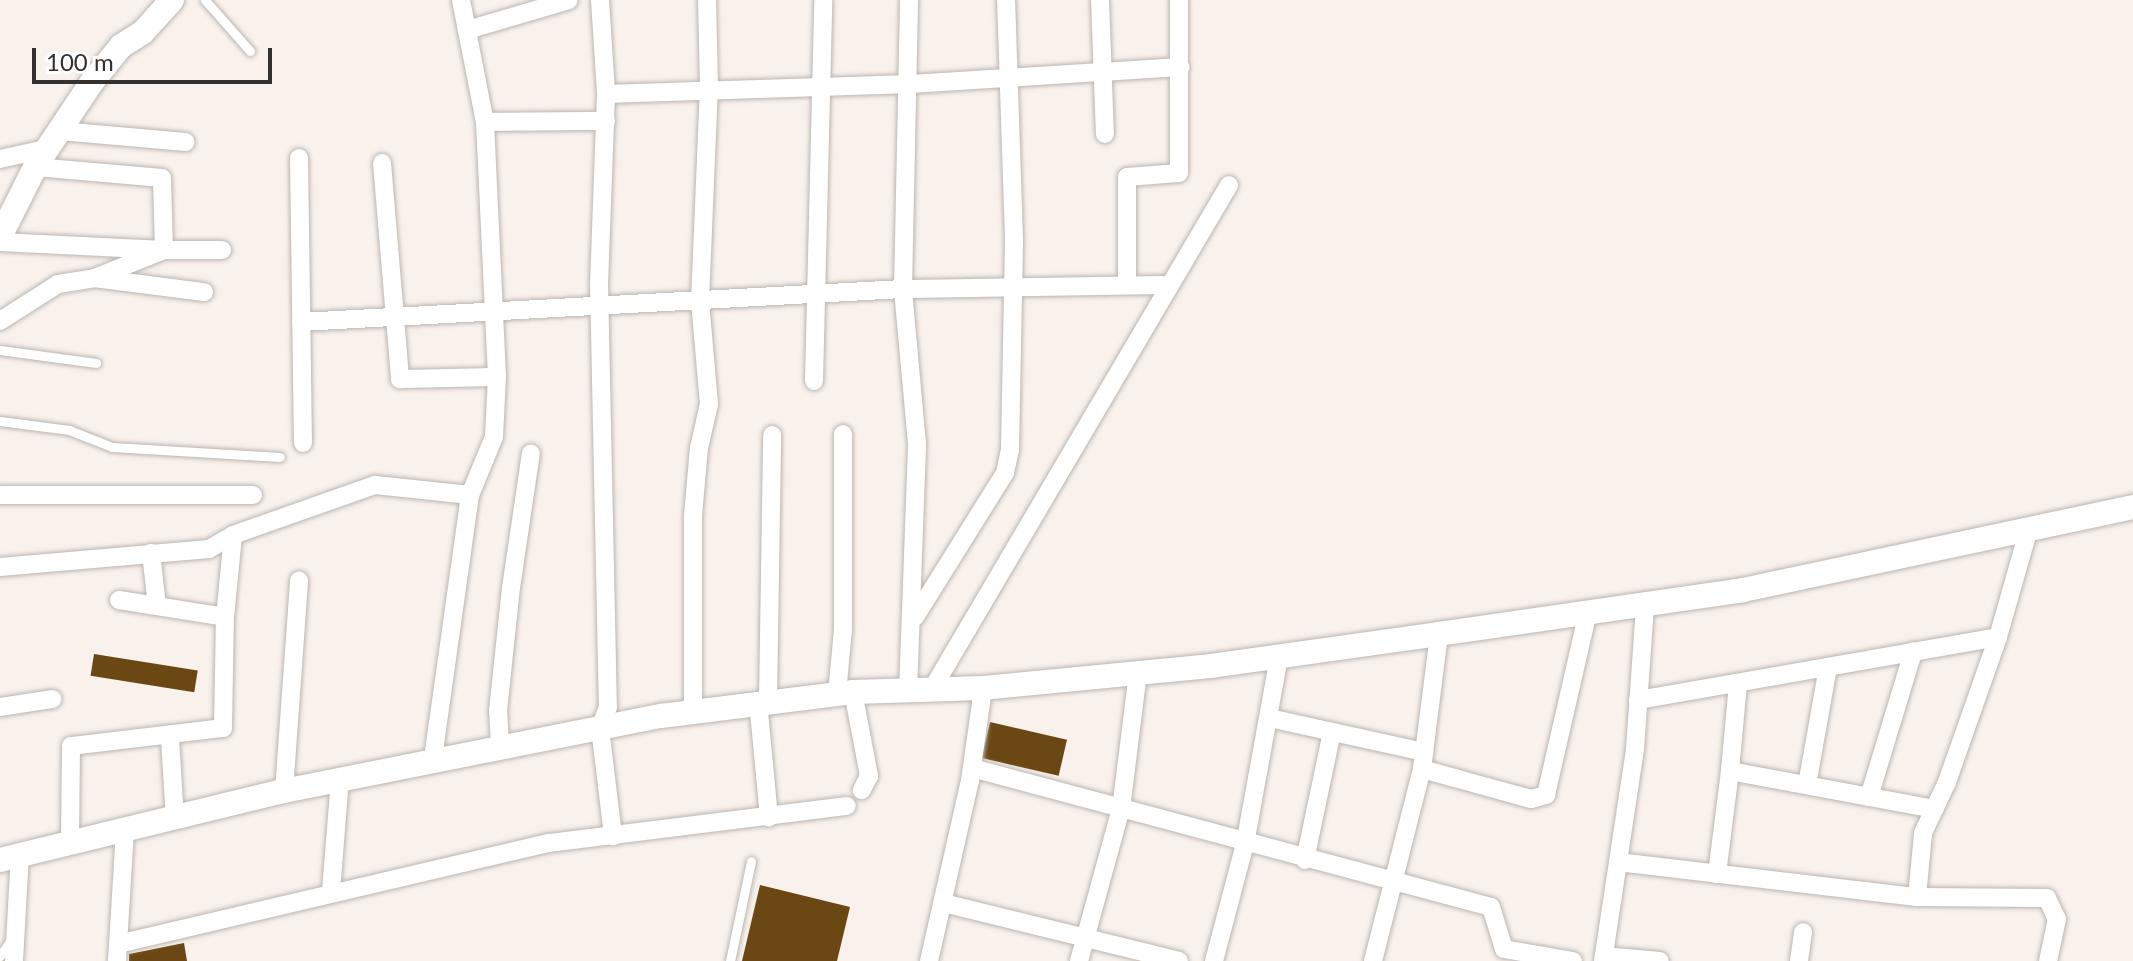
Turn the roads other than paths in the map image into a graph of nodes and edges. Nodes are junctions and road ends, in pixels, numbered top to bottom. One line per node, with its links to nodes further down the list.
1 (172, 0): 24 (street)
2 (205, 0): 13 (lane)
3 (461, 0): 12 (street)
4 (569, 0): 12 (street)
5 (600, 0): 20 (street)
6 (707, 0): 19 (street)
7 (823, 0): 18 (street)
8 (909, 0): 17 (street)
9 (1006, 0): 16 (street)
10 (1100, 0): 15 (street)
11 (1179, 0): 14 (street)
12 (467, 30): 22 (street)
13 (250, 51)
14 (1180, 67): 15 (street); 35 (street)
15 (1103, 71): 16 (street); 23 (street)
16 (1009, 76): 17 (street); 37 (street)
17 (911, 84): 18 (street); 38 (street)
18 (817, 87): 19 (street); 40 (street)
19 (709, 91): 20 (street); 41 (street)
20 (606, 94): 21 (street)
21 (606, 121): 22 (street); 42 (street)
22 (485, 122): 43 (street)
23 (1105, 134)
24 (55, 139): 25 (street); 27 (street); 29 (street)
25 (186, 142)
26 (299, 158): 46 (street)
27 (0, 159)
28 (382, 163): 44 (street)
29 (35, 167): 31 (street); 32 (street)
30 (1229, 185): 36 (street)
31 (0, 240): 32 (street)
32 (164, 250): 33 (street); 34 (street)
33 (222, 250)
34 (94, 278): 39 (street); 45 (street)
35 (1127, 285): 36 (street); 37 (street)
36 (1169, 285): 80 (street)
37 (1014, 287): 38 (street); 71 (street)
38 (903, 289): 40 (street); 71 (street)
39 (204, 292)
40 (815, 294): 41 (street); 50 (street)
41 (700, 301): 42 (street); 86 (street)
42 (599, 306): 43 (street); 88 (street)
43 (493, 311): 44 (street); 49 (street)
44 (397, 316): 46 (street); 49 (street)
45 (0, 321)
46 (301, 322): 54 (street)
47 (0, 350): 48 (lane)
48 (96, 363)
49 (497, 377): 59 (street)
50 (814, 381)
51 (0, 421): 56 (lane)
52 (843, 434): 81 (street)
53 (772, 435): 84 (street)
54 (303, 443)
55 (531, 453): 91 (street)
56 (280, 457)
57 (0, 495): 58 (street)
58 (253, 495)
59 (470, 495): 62 (street); 92 (street)
60 (2133, 507): 61 (street)
61 (2029, 528): 67 (street); 73 (street)
62 (233, 535): 63 (street); 70 (street)
63 (151, 553): 64 (street); 68 (street)
64 (0, 567)
65 (299, 581): 99 (street)
66 (119, 600): 68 (street)
67 (1645, 605): 69 (street); 83 (street)
68 (157, 606): 70 (street)
69 (1588, 612): 72 (street); 93 (street)
70 (225, 617): 90 (street)
71 (913, 619): 80 (street)
72 (1439, 634): 75 (street); 93 (street)
73 (1998, 637): 74 (street); 103 (street)
74 (1913, 652): 76 (street); 100 (street)
75 (1279, 657): 77 (street); 87 (street)
76 (1828, 667): 78 (street); 97 (street)
77 (1138, 673): 79 (street); 102 (street)
78 (1738, 684): 83 (street); 95 (street)
79 (983, 688): 80 (street); 94 (street)
80 (919, 692): 81 (street)
81 (845, 693): 84 (street); 98 (street)
82 (52, 699): 85 (street)
83 (1638, 700): 113 (street)
84 (763, 701): 86 (street); 104 (street)
85 (0, 707)
86 (693, 711): 88 (street)
87 (1269, 718): 89 (street); 109 (street)
88 (600, 728): 91 (street); 107 (street)
89 (1332, 732): 93 (street); 111 (street)
90 (170, 738): 105 (street); 108 (street)
91 (500, 746): 92 (street)
92 (433, 759): 96 (street)
93 (1423, 761): 115 (street)
94 (972, 768): 102 (street); 118 (street)
95 (1730, 771): 97 (street); 114 (street)
96 (340, 779): 99 (street); 116 (street)
97 (1807, 785): 100 (street)
98 (862, 790)
99 (284, 791): 105 (street)
100 (1869, 797): 103 (street)
101 (847, 806): 104 (street)
102 (1121, 809): 109 (street); 121 (street)
103 (1935, 809): 117 (street)
104 (769, 817): 107 (street)
105 (175, 819): 106 (street)
106 (125, 832): 108 (street); 122 (street)
107 (613, 836): 116 (street)
108 (70, 842): 110 (street)
109 (1245, 844): 111 (street); 130 (street)
110 (10, 858): 119 (street)
111 (1305, 860): 115 (street)
112 (751, 861): 126 (lane)
113 (1618, 862): 114 (street); 124 (street)
114 (1717, 874): 117 (street)
115 (1394, 879): 131 (street); 132 (street)
116 (331, 891): 122 (street)
117 (1917, 897): 135 (street)
118 (943, 903): 121 (street); 127 (street)
119 (16, 932): 123 (lane); 125 (street)
120 (1803, 932): 134 (street)
121 (1086, 936): 128 (street); 129 (street)
122 (118, 953)
123 (0, 956)
124 (1604, 958): 133 (street)
125 (14, 961)
126 (730, 961)
127 (929, 961)
128 (1079, 961)
129 (1179, 961)
130 (1214, 961)
131 (1373, 961)
132 (1573, 961)
133 (1660, 961)
134 (1799, 961)
135 (2048, 961)

